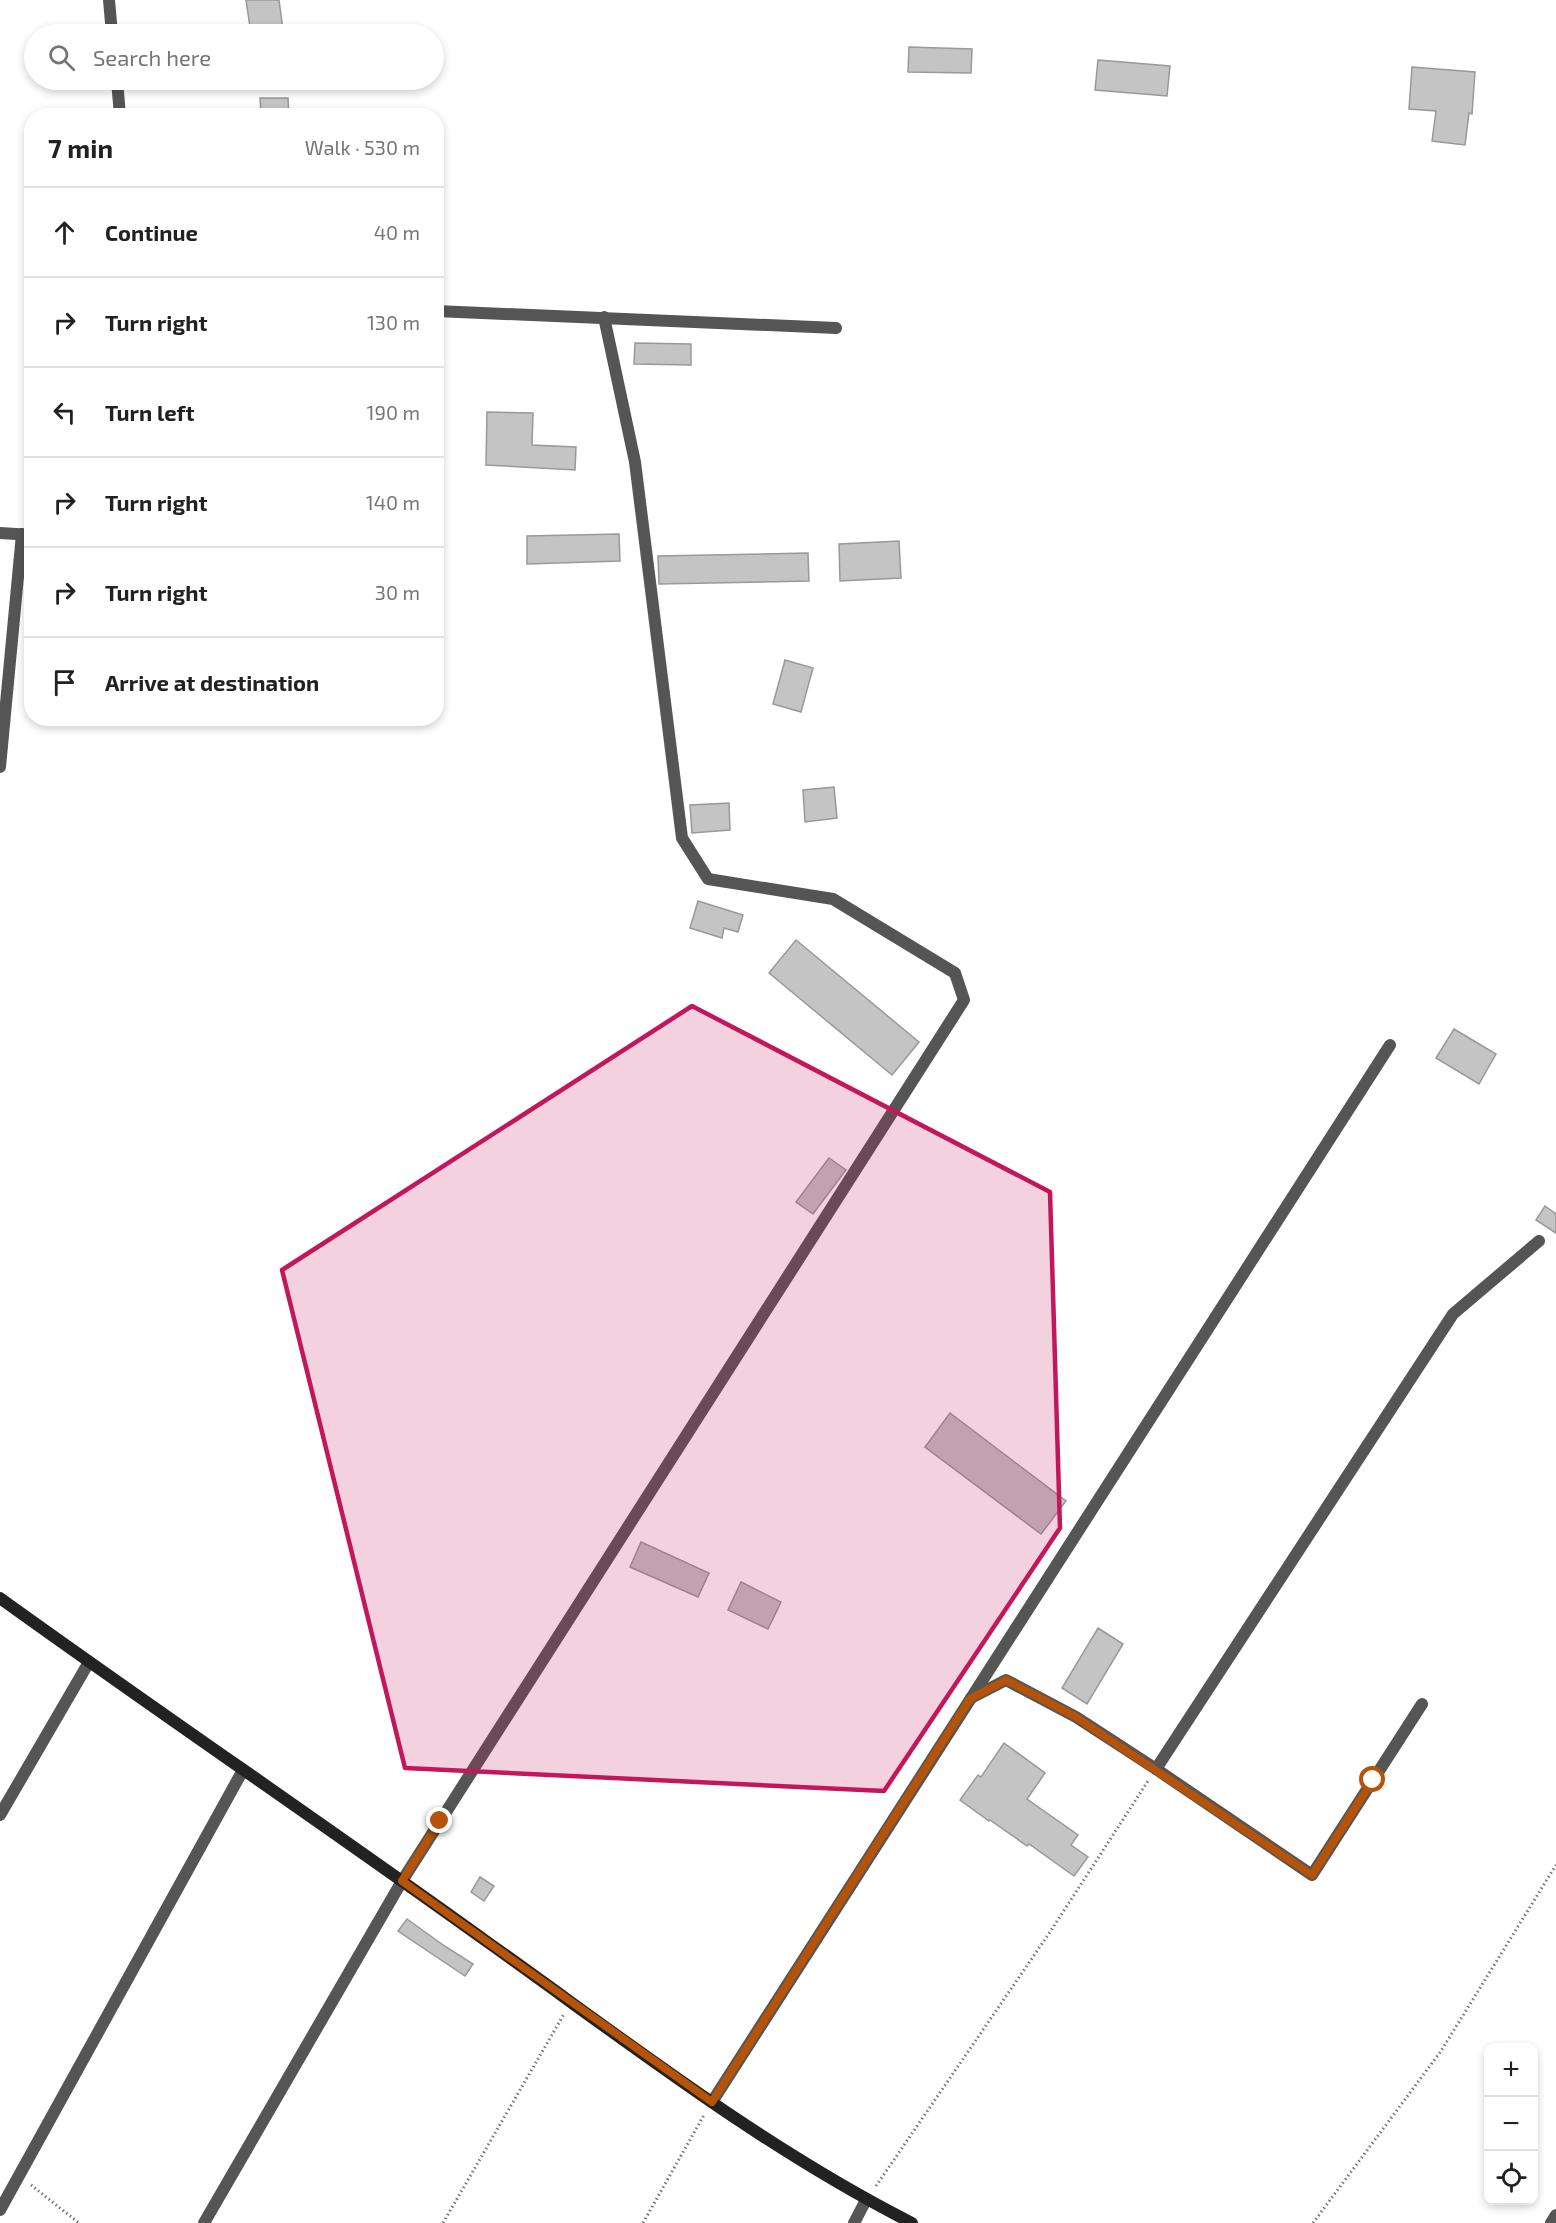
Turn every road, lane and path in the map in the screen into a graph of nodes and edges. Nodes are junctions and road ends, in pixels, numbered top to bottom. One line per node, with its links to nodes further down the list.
1 (109, 0): 2 (street)
2 (111, 24)
3 (118, 90): 4 (street)
4 (119, 108)
5 (444, 311): 6 (street)
6 (604, 317): 7 (street); 22 (street)
7 (836, 328)
8 (0, 533): 9 (street)
9 (24, 534)
10 (24, 560): 11 (street)
11 (0, 767)
12 (1390, 1045): 16 (street)
13 (1539, 1241): 18 (street)
14 (0, 1598): 15 (street)
15 (89, 1662): 19 (street); 20 (street)
16 (970, 1699): 18 (street); 24 (street)
17 (1422, 1704): 18 (street)
18 (1156, 1769): 26 (path)
19 (243, 1770): 22 (street); 25 (street)
20 (0, 1815)
21 (1556, 1865): 35 (path)
22 (402, 1881): 24 (street); 30 (street)
23 (568, 2008): 31 (path)
24 (712, 2102): 26 (street); 32 (path)
25 (20, 2176): 27 (street); 29 (path)
26 (866, 2200): 33 (street); 34 (street)
27 (0, 2210)
28 (1556, 2215): 36 (street)
29 (79, 2223)
30 (204, 2223)
31 (443, 2223)
32 (643, 2223)
33 (854, 2223)
34 (912, 2223)
35 (1313, 2223)
36 (1551, 2223)

